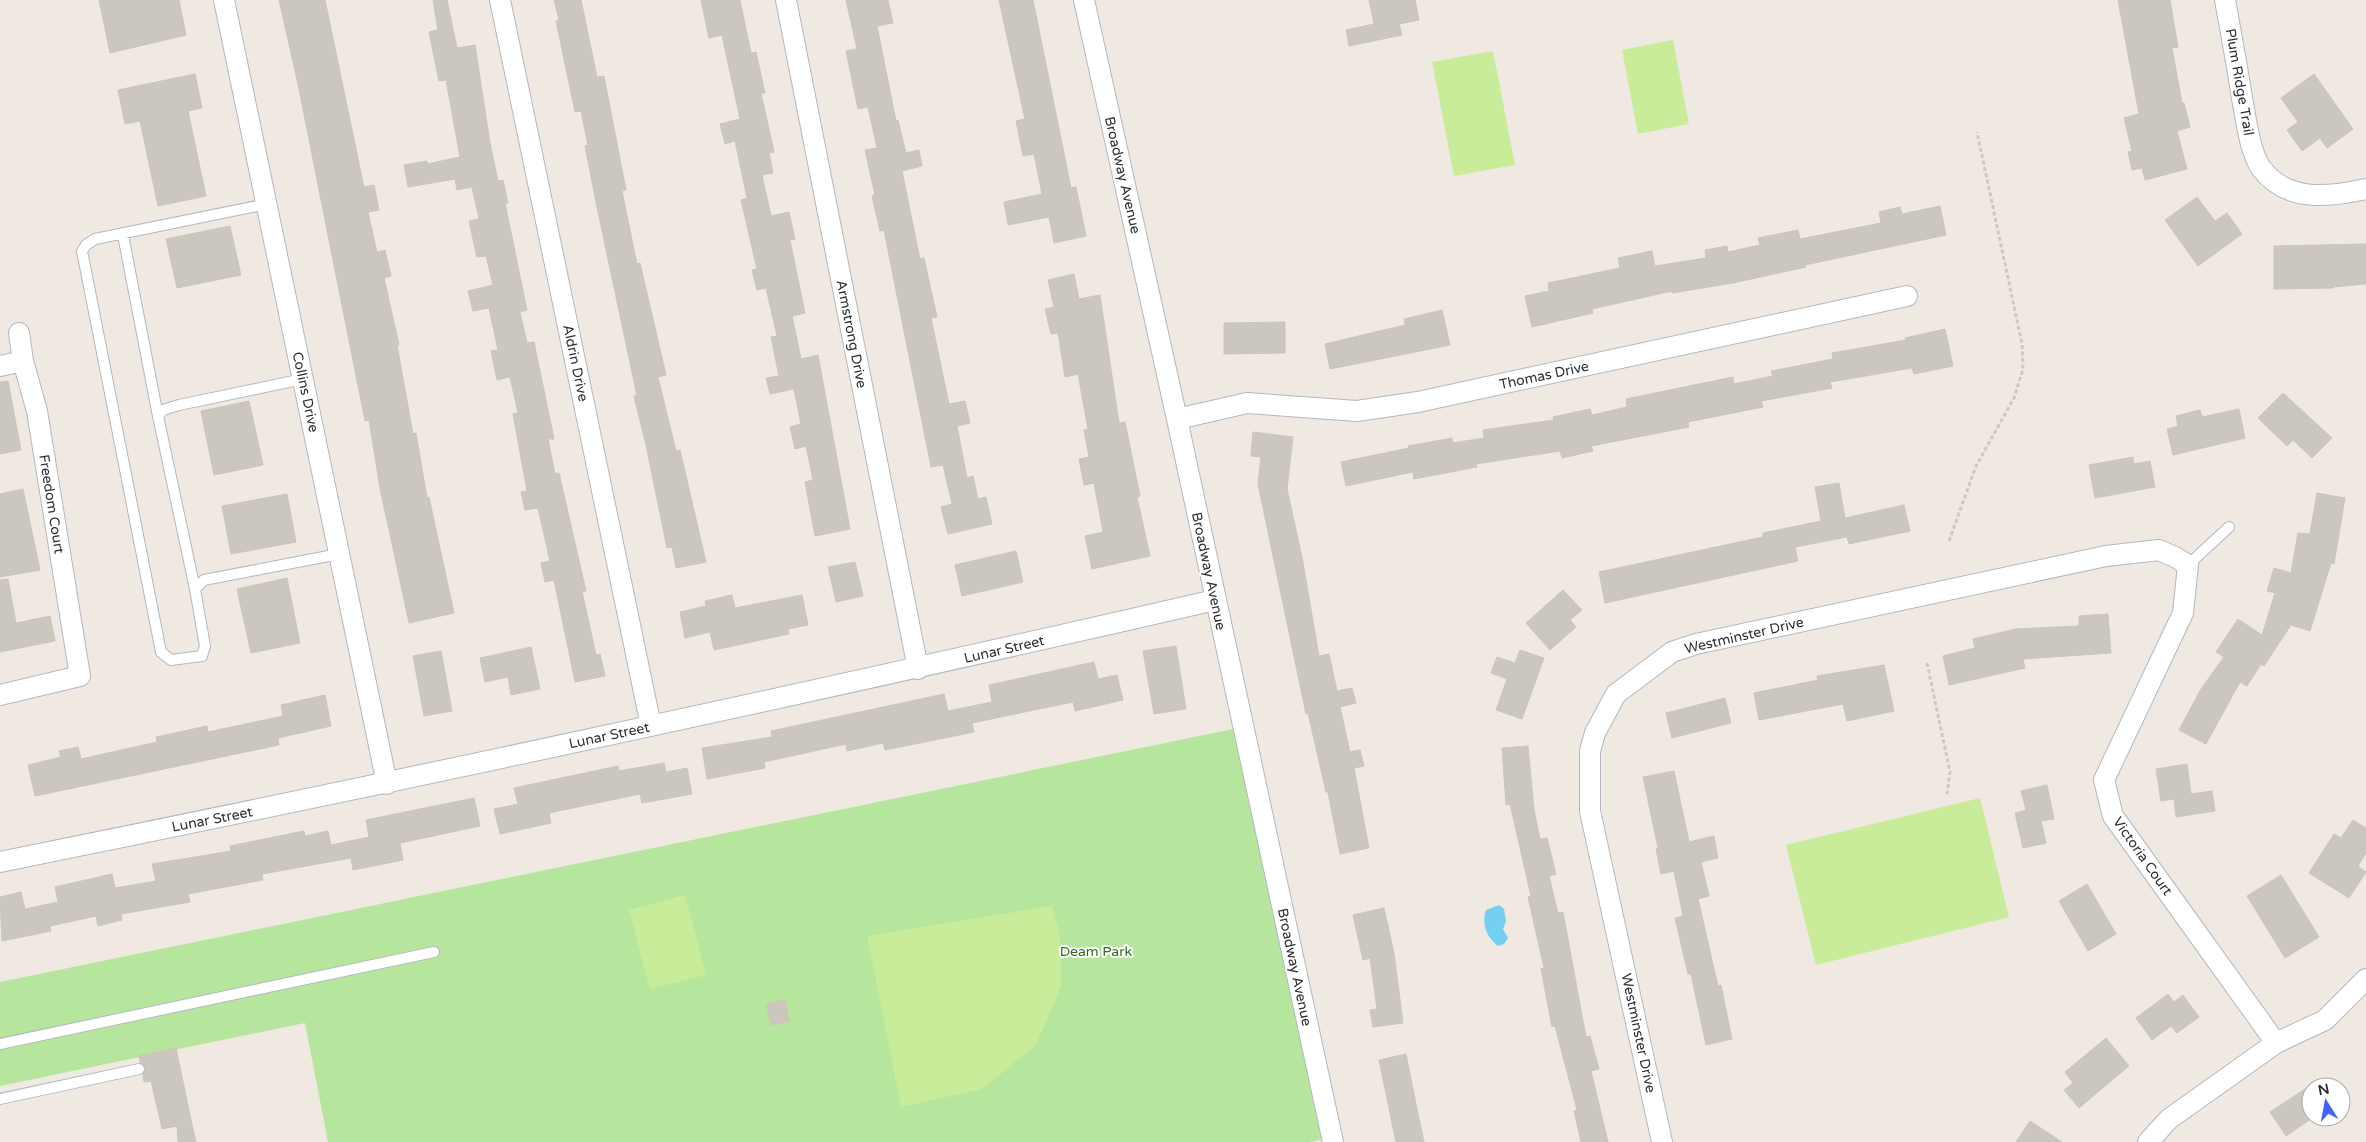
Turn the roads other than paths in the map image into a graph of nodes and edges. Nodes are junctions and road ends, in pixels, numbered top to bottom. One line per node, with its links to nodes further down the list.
1 (224, 0): 7 (street, Collins Drive)
2 (500, 0): 23 (street, Aldrin Drive)
3 (786, 0): 21 (street, Armstrong Drive)
4 (1084, 0): 15 (street, Broadway Avenue)
5 (2225, 0): 6 (street, Plum Ridge Trail)
6 (2366, 189)
7 (267, 204): 8 (lane); 13 (street, Collins Drive)
8 (123, 235): 14 (lane); 19 (lane)
9 (1907, 296): 15 (street, Thomas Drive)
10 (19, 333): 11 (street, Freedom Court)
11 (23, 361): 12 (street); 22 (street, Freedom Court)
12 (0, 366)
13 (303, 380): 14 (lane); 17 (street, Collins Drive)
14 (158, 416): 19 (lane)
15 (1177, 419): 20 (street, Broadway Avenue)
16 (2229, 528): 18 (lane)
17 (339, 554): 19 (lane); 24 (street, Collins Drive)
18 (2188, 565): 28 (street, Victoria Court); 33 (street, Westminster Drive)
19 (195, 589)
20 (1215, 600): 21 (street, Lunar Street); 32 (street, Broadway Avenue)
21 (918, 669): 23 (street, Lunar Street)
22 (0, 695)
23 (651, 726): 24 (street, Lunar Street)
24 (388, 784): 25 (street, Lunar Street)
25 (0, 862)
26 (434, 952): 29 (lane)
27 (2366, 978): 28 (street)
28 (2276, 1043): 34 (street)
29 (0, 1044)
30 (139, 1069): 31 (lane)
31 (0, 1099)
32 (1333, 1142)
33 (1662, 1142)
34 (2148, 1142)

